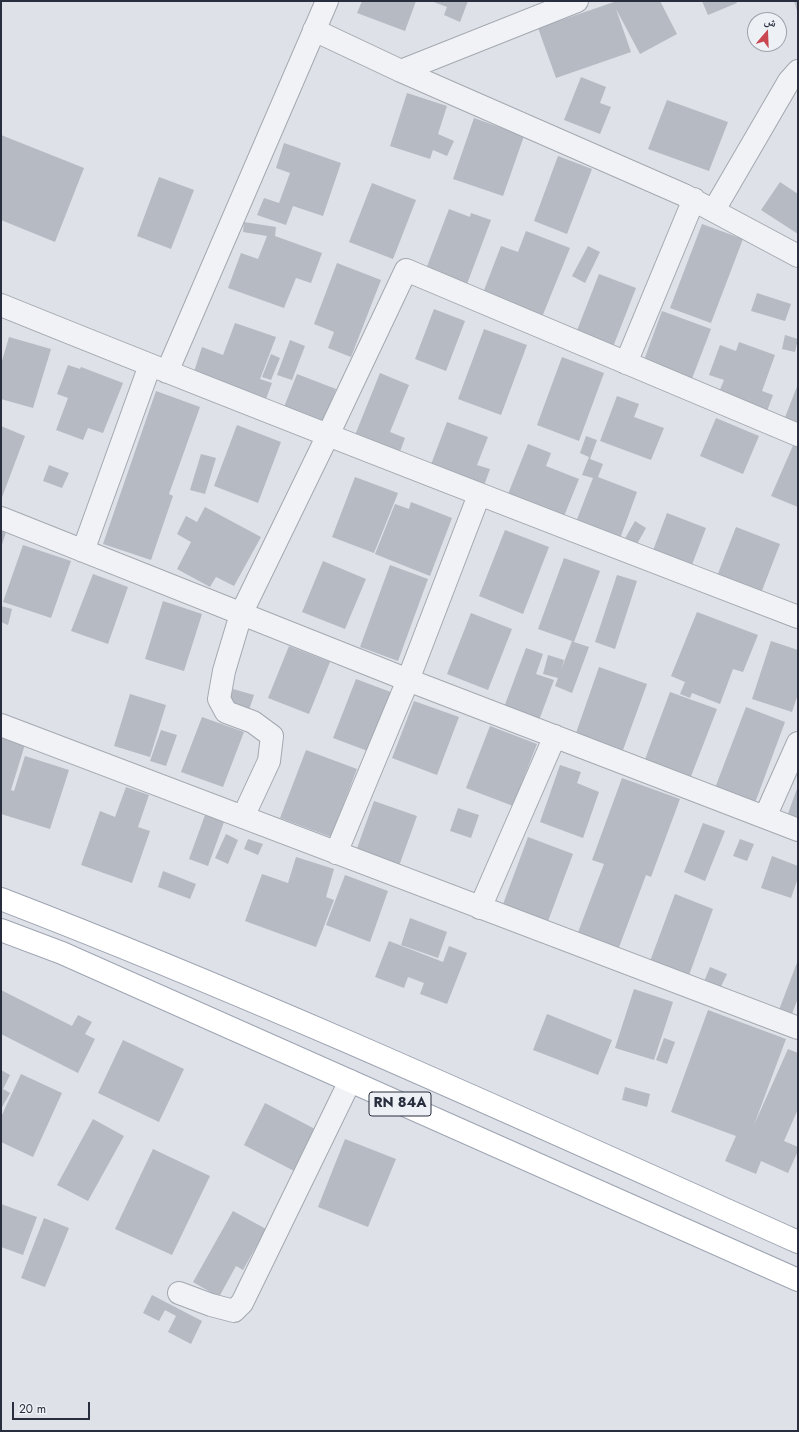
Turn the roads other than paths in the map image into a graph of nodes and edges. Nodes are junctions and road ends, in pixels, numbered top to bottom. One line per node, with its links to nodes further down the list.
1 (327, 1): 3 (street)
2 (577, 1): 4 (street)
3 (314, 30): 4 (street); 11 (street)
4 (401, 71): 6 (street)
5 (798, 71): 7 (street)
6 (694, 199): 7 (street); 10 (street)
7 (714, 210): 8 (street)
8 (798, 256)
9 (1, 305): 11 (street)
10 (626, 363): 12 (street); 13 (street)
11 (159, 369): 13 (street); 16 (street)
12 (798, 434)
13 (328, 435): 14 (street); 17 (street)
14 (479, 495): 18 (street); 19 (street)
15 (1, 518): 16 (street)
16 (83, 551): 17 (street)
17 (241, 614): 19 (street); 23 (street)
18 (798, 617)
19 (408, 680): 21 (street); 26 (street)
20 (1, 725): 23 (street)
21 (555, 736): 24 (street); 28 (street)
22 (798, 742): 24 (street)
23 (243, 817): 26 (street)
24 (765, 817): 25 (street)
25 (798, 830)
26 (336, 853): 28 (street)
27 (1, 899): 32 (main road, RN 84A)
28 (480, 908): 30 (street)
29 (1, 930): 31 (main road, RN 84A)
30 (798, 1028)
31 (350, 1081): 33 (main road, RN 84A); 34 (street)
32 (798, 1242)
33 (798, 1280)
34 (178, 1293)

